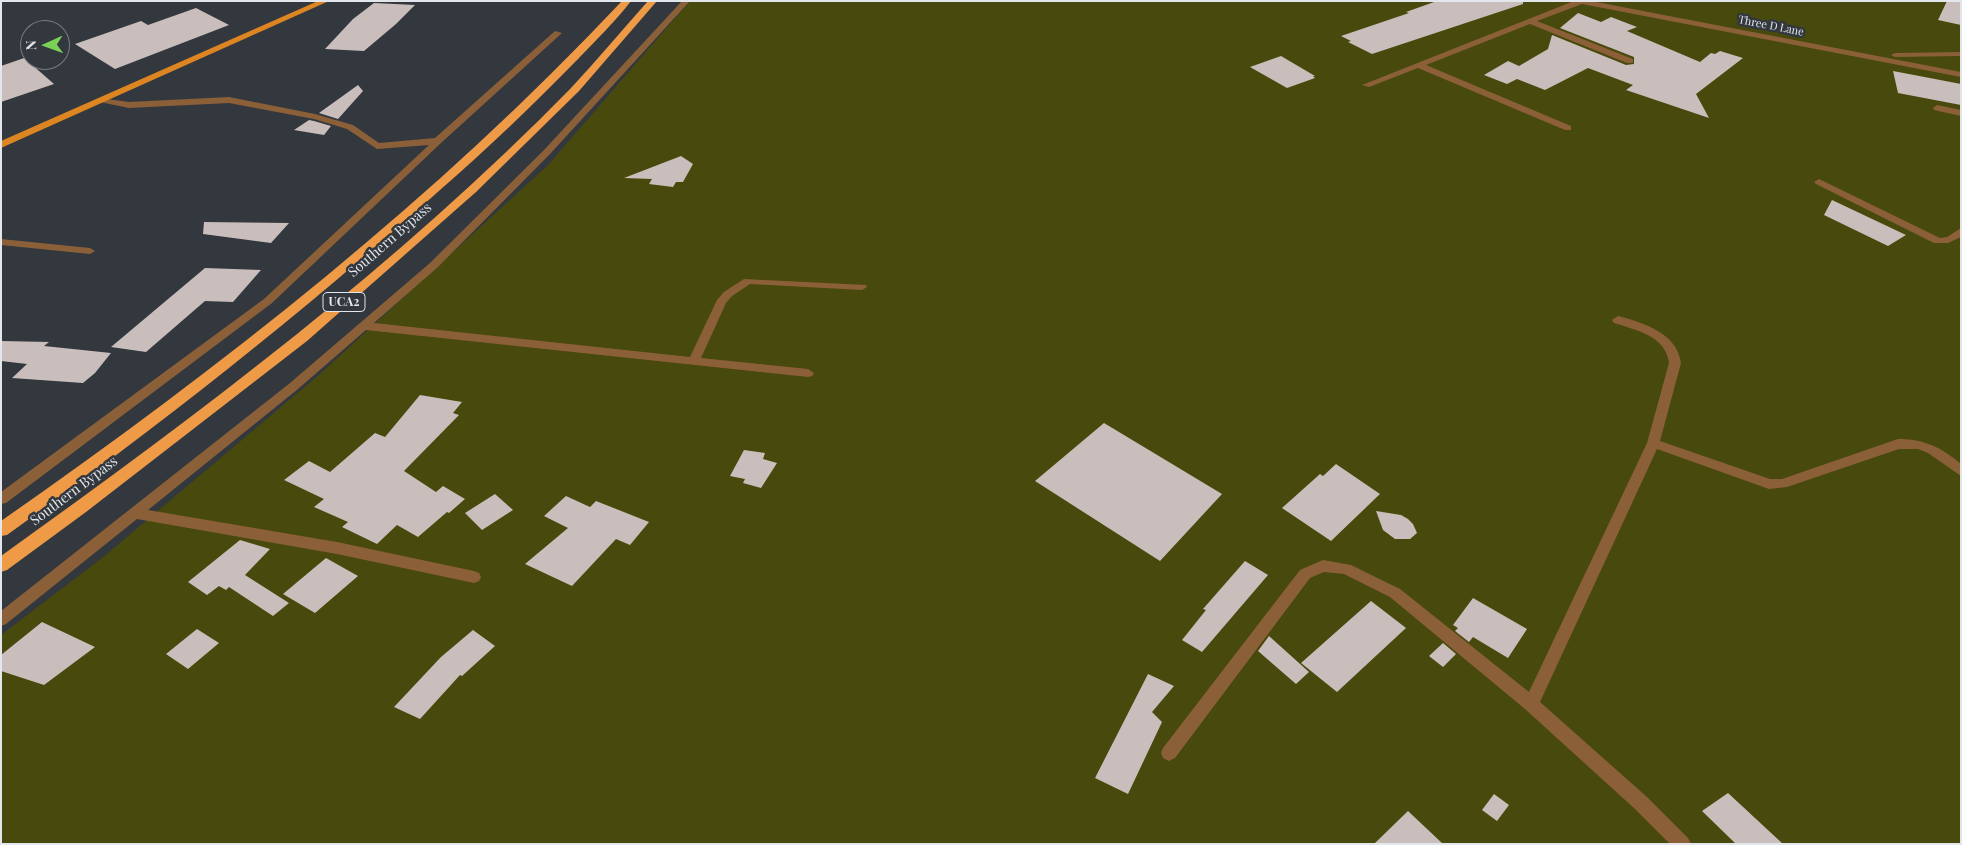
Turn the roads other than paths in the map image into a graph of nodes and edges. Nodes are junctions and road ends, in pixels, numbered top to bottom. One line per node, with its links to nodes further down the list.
1 (325, 1): 14 (main road)
2 (627, 1): 33 (highway, Southern Bypass / UCA2)
3 (653, 1): 34 (highway, Southern Bypass / UCA2)
4 (686, 1): 26 (street)
5 (1579, 2): 6 (street); 9 (street, Three D Lane)
6 (1530, 22): 10 (street); 11 (street)
7 (558, 33): 18 (street)
8 (1961, 54): 9 (street)
9 (1867, 56): 12 (street, Three D Lane)
10 (1630, 62)
11 (1419, 65): 13 (street); 17 (street)
12 (1961, 74)
13 (1366, 85)
14 (103, 100): 18 (street); 19 (main road)
15 (1937, 108): 16 (street)
16 (1961, 113)
17 (1568, 128)
18 (438, 141): 31 (street)
19 (1, 145)
20 (1820, 182): 21 (street)
21 (1961, 231)
22 (1, 242): 23 (street)
23 (90, 251)
24 (862, 286): 27 (street)
25 (1618, 320): 29 (street)
26 (365, 326): 27 (street); 32 (street)
27 (694, 361): 28 (street)
28 (808, 373)
29 (1653, 443): 30 (street); 37 (street)
30 (1961, 471)
31 (1, 499)
32 (136, 513): 35 (street); 36 (street)
33 (1, 530)
34 (1, 565)
35 (474, 577)
36 (1, 620)
37 (1531, 704): 38 (street); 39 (street)
38 (1169, 753)
39 (1682, 844)

